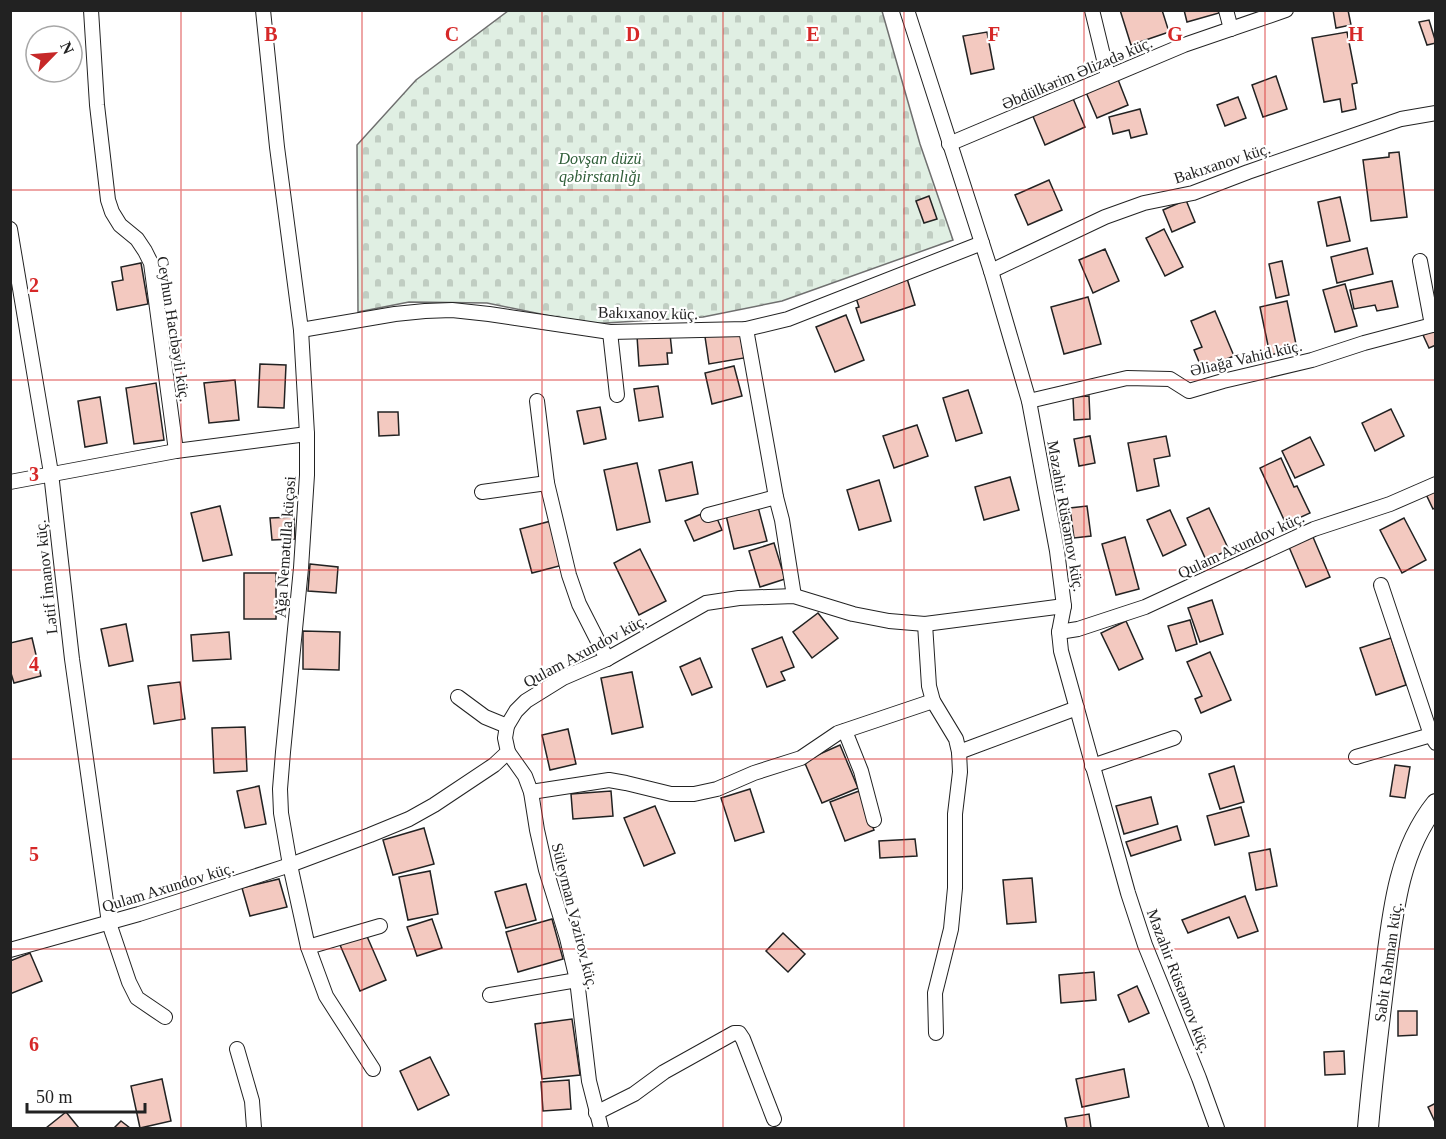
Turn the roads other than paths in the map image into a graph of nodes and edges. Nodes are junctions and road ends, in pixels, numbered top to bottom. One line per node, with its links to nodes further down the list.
1 (91, 10): 24 (street, Ceyhun Hacıbəyli küç.)
2 (263, 10): 18 (street, Ağa Nemətulla küçəsi)
3 (907, 10): 10 (street, Məzahir Rüstəmov küç.)
4 (1092, 10): 8 (street)
5 (1227, 10): 7 (street)
6 (1286, 10): 7 (street, Əbdülkərim Əlizadə küç.)
7 (1231, 29): 8 (street, Əbdülkərim Əlizadə küç.)
8 (1108, 76): 10 (street, Əbdülkərim Əlizadə küç.)
9 (1436, 113): 14 (street, Bakıxanov küç.)
10 (950, 144): 12 (street, Məzahir Rüstəmov küç.)
11 (10, 229): 15 (street, Lətif İmanov küç.)
12 (982, 243): 14 (street, Məzahir Rüstəmov küç.); 17 (street, Bakıxanov küç.)
13 (1420, 261): 16 (street)
14 (991, 271): 22 (street, Məzahir Rüstəmov küç.)
15 (16, 301): 25 (street, Lətif İmanov küç.)
16 (1434, 325): 22 (street, Əliağa Vahid küç.)
17 (746, 329): 19 (street, Bakıxanov küç.); 30 (street)
18 (301, 330): 19 (street, Bakıxanov küç.); 23 (street, Ağa Nemətulla küçəsi)
19 (610, 332): 20 (street)
20 (617, 395)
21 (537, 401): 27 (street)
22 (1029, 401): 34 (street, Məzahir Rüstəmov küç.)
23 (307, 434): 24 (street); 52 (street, Ağa Nemətulla küçəsi)
24 (176, 451): 25 (street)
25 (51, 473): 26 (street); 53 (street, Lətif İmanov küç.)
26 (10, 482)
27 (547, 483): 29 (street); 37 (street)
28 (1436, 484): 36 (street, Qulam Axundov küç.)
29 (482, 492)
30 (776, 497): 31 (street); 33 (street)
31 (708, 515)
32 (1381, 585): 44 (street)
33 (794, 596): 35 (street, Qulam Axundov küç.); 37 (street, Qulam Axundov küç.)
34 (1064, 606): 35 (street, Qulam Axundov küç.); 36 (street, Məzahir Rüstəmov küç.)
35 (925, 624): 39 (street)
36 (1059, 632): 40 (street, Məzahir Rüstəmov küç.)
37 (608, 659): 41 (street, Qulam Axundov küç.)
38 (458, 697): 41 (street)
39 (933, 701): 42 (street); 46 (street)
40 (1077, 708): 46 (street); 48 (street, Məzahir Rüstəmov küç.)
41 (507, 726): 45 (street)
42 (845, 731): 49 (street); 51 (street)
43 (1173, 738): 48 (street)
44 (1433, 739): 47 (street)
45 (508, 752): 49 (street, Süleyman Vəzirov küç.); 52 (street, Qulam Axundov küç.)
46 (959, 752): 60 (street)
47 (1356, 757)
48 (1092, 766): 67 (street, Məzahir Rüstəmov küç.)
49 (531, 792): 57 (street, Süleyman Vəzirov küç.)
50 (1436, 804): 68 (main road, Sabit Rəhman küç.)
51 (874, 820)
52 (290, 865): 53 (street, Qulam Axundov küç.); 55 (street, Ağa Nemətulla küçəsi)
53 (110, 922): 56 (street, Qulam Axundov küç.); 59 (street, Lətif İmanov küç.)
54 (380, 926): 55 (street)
55 (308, 947): 62 (street, Ağa Nemətulla küçəsi)
56 (10, 950)
57 (577, 980): 58 (street); 63 (street, Süleyman Vəzirov küç.)
58 (490, 995)
59 (165, 1017)
60 (936, 1033)
61 (237, 1050): 65 (street)
62 (373, 1069)
63 (596, 1113): 64 (street); 66 (street, Süleyman Vəzirov küç.)
64 (774, 1119)
65 (254, 1128)
66 (601, 1128)
67 (1217, 1128)
68 (1368, 1128)

